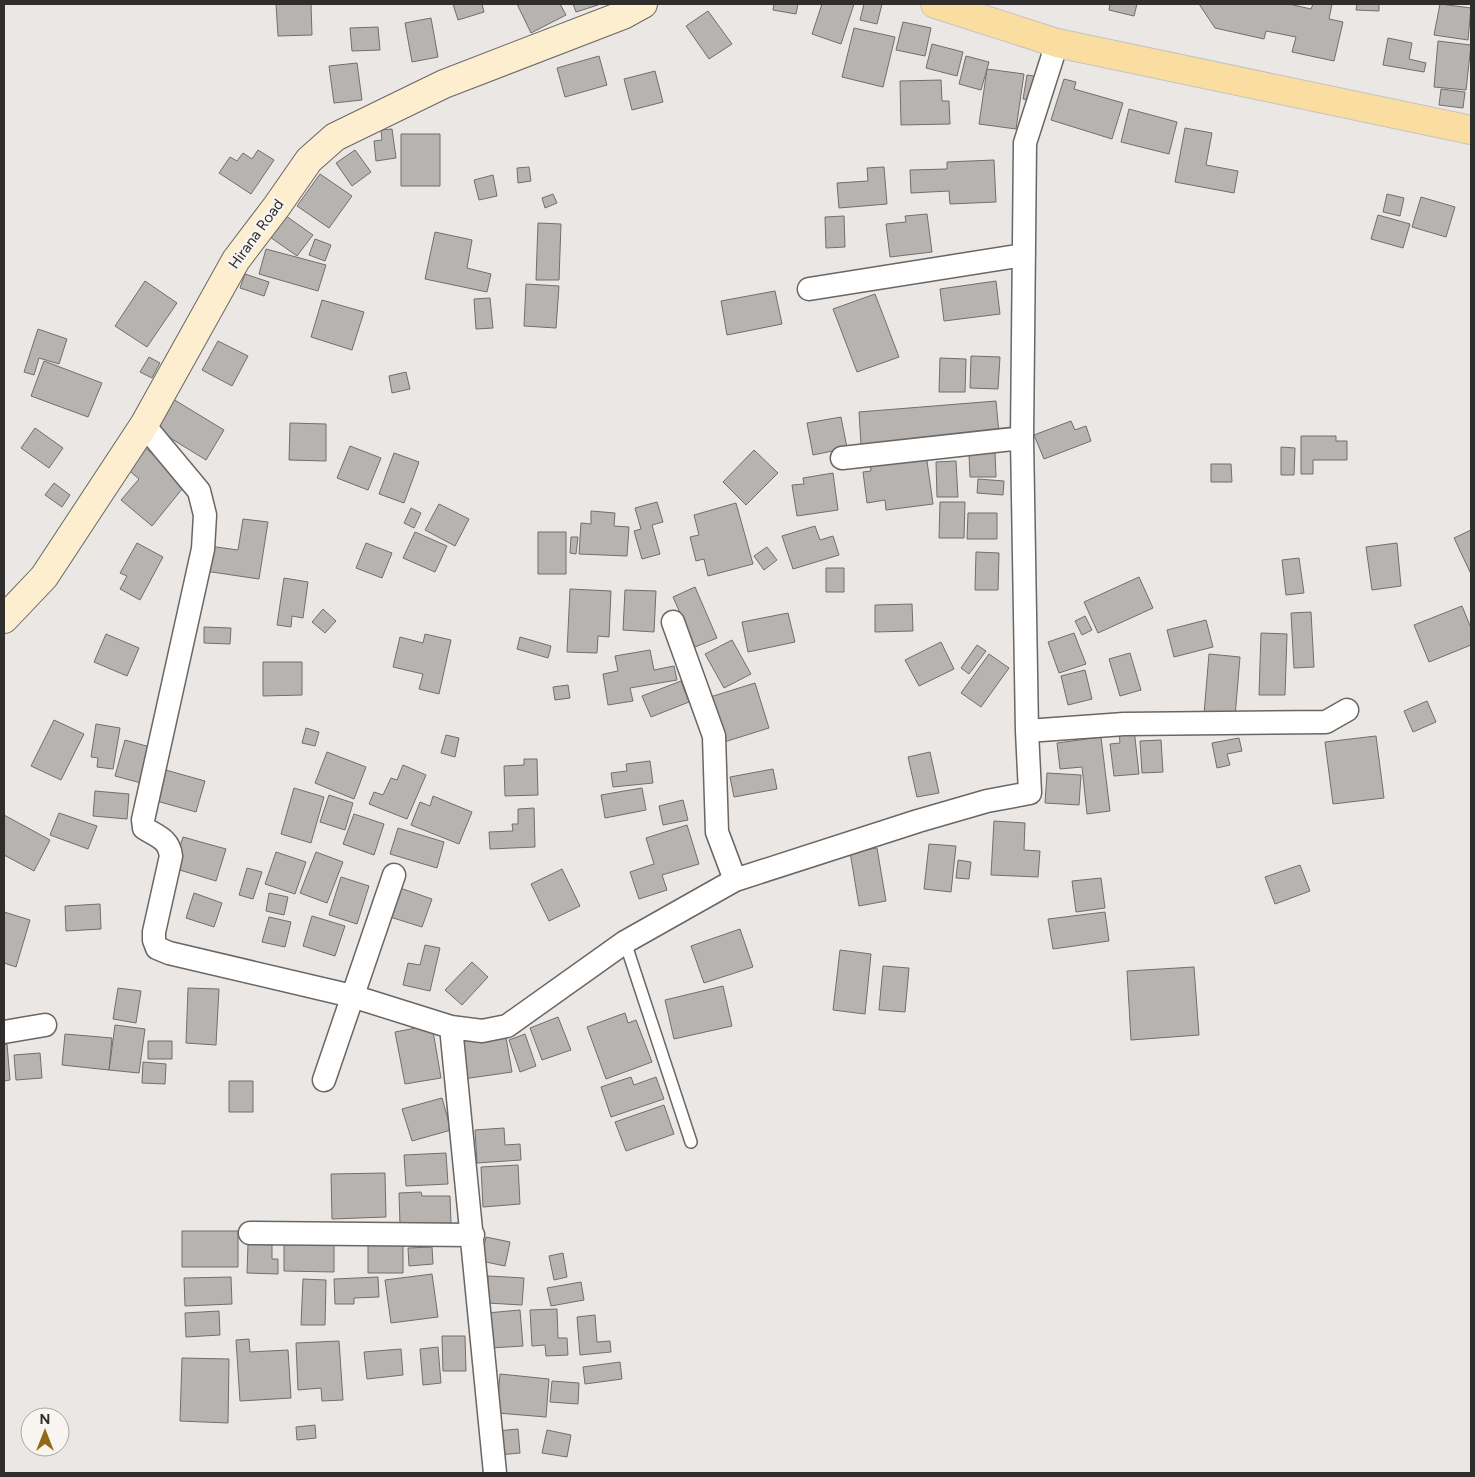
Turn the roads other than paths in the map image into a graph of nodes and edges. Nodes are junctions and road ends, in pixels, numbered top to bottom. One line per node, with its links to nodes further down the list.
1 (643, 4): 7 (street, Hirana Road)
2 (935, 4): 3 (main road)
3 (1057, 43): 4 (main road); 5 (street)
4 (1471, 130)
5 (1024, 254): 6 (street); 8 (street)
6 (809, 289)
7 (144, 425): 10 (street, Hirana Road); 17 (street)
8 (1022, 438): 9 (street); 13 (street)
9 (842, 458)
10 (4, 619)
11 (673, 622): 15 (street)
12 (1347, 710): 13 (street)
13 (1027, 731): 15 (street)
14 (394, 875): 17 (street)
15 (735, 880): 16 (street)
16 (625, 942): 19 (street); 22 (lane)
17 (352, 996): 19 (street); 21 (street)
18 (45, 1025): 20 (street)
19 (451, 1027): 24 (street)
20 (4, 1032)
21 (324, 1080)
22 (691, 1142)
23 (250, 1232): 24 (street)
24 (473, 1235): 25 (street)
25 (495, 1473)

